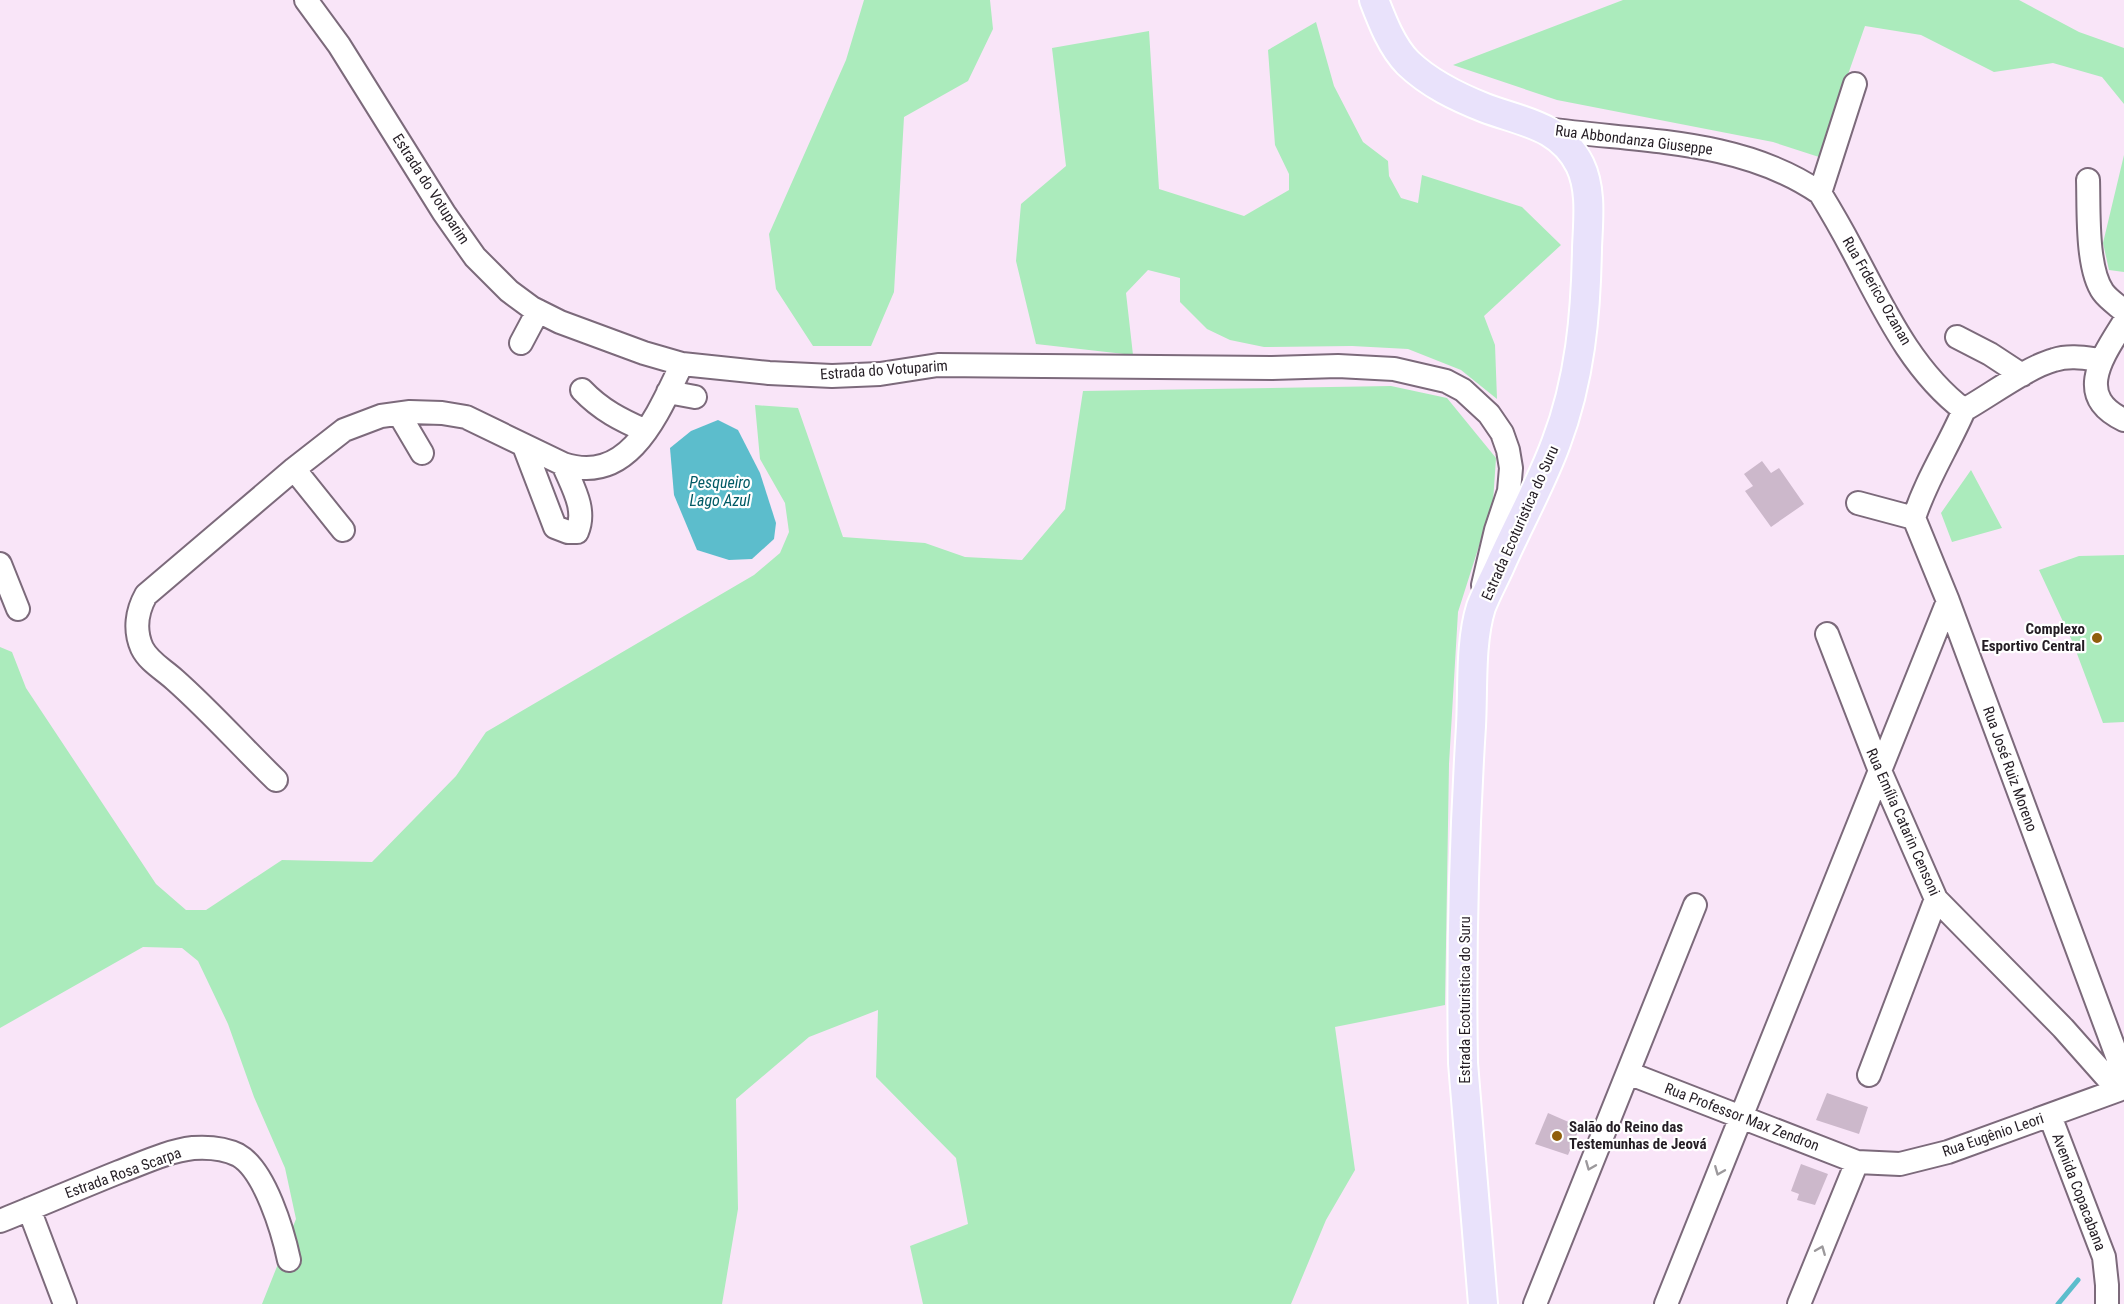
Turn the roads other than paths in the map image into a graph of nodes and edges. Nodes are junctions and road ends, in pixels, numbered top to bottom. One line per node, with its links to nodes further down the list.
1 (306, 0): 8 (street, Estrada do Votuparim)
2 (1374, 0): 4 (main road, Estrada Ecoturistica do Suru)
3 (1855, 84): 6 (street)
4 (1547, 129): 6 (street, Rua Abbondanza Giuseppe); 31 (main road, Estrada Ecoturistica do Suru)
5 (2088, 180): 7 (street)
6 (1820, 193): 18 (street, Rua Frderico Ozanan)
7 (2124, 310)
8 (538, 311): 11 (street); 13 (street, Estrada do Votuparim)
9 (2124, 322): 12 (street)
10 (1957, 337): 14 (street)
11 (521, 344)
12 (2101, 360): 14 (street); 20 (street)
13 (682, 364): 16 (street); 31 (street, Estrada do Votuparim)
14 (2022, 375): 18 (street)
15 (582, 390): 21 (street)
16 (668, 392): 17 (street); 21 (street)
17 (695, 397)
18 (1964, 411): 27 (street)
19 (399, 414): 22 (street); 23 (street); 25 (street)
20 (2124, 420)
21 (646, 431): 24 (street)
22 (524, 446): 24 (street); 24 (street)
23 (422, 453)
24 (563, 464)
25 (294, 469): 28 (street); 35 (street)
26 (1858, 502): 27 (street)
27 (1914, 518): 30 (street, Rua José Ruiz Moreno)
28 (343, 530)
29 (0, 564): 32 (street)
30 (1948, 601): 34 (street); 40 (street, Rua José Ruiz Moreno)
31 (1481, 607): 48 (main road, Estrada Ecoturistica do Suru)
32 (18, 609)
33 (1827, 634): 34 (street, Rua Emília Catarin Censoni)
34 (1880, 771): 36 (street, Rua Emília Catarin Censoni); 42 (street)
35 (276, 780)
36 (1936, 899): 39 (street); 40 (street, Rua Emília Catarin Censoni)
37 (1695, 905): 38 (street)
38 (1628, 1073): 42 (street, Rua Professor Max Zendron); 49 (street, one-way to 49)
39 (1869, 1075)
40 (2122, 1084): 41 (street, Rua Eugênio Leori)
41 (2050, 1116): 43 (street, Rua Eugênio Leori); 52 (street, Avenida Copacabana)
42 (1741, 1117): 43 (street, Rua Professor Max Zendron); 50 (street, one-way to 50)
43 (1857, 1162): 51 (street, one-way to 43)
44 (29, 1209): 45 (street, Estrada Rosa Scarpa); 46 (street, Estrada Rosa Scarpa); 47 (street)
45 (0, 1221)
46 (289, 1260)
47 (65, 1304)
48 (1483, 1304)
49 (1535, 1304)
50 (1666, 1304)
51 (1799, 1304)
52 (2107, 1304)

